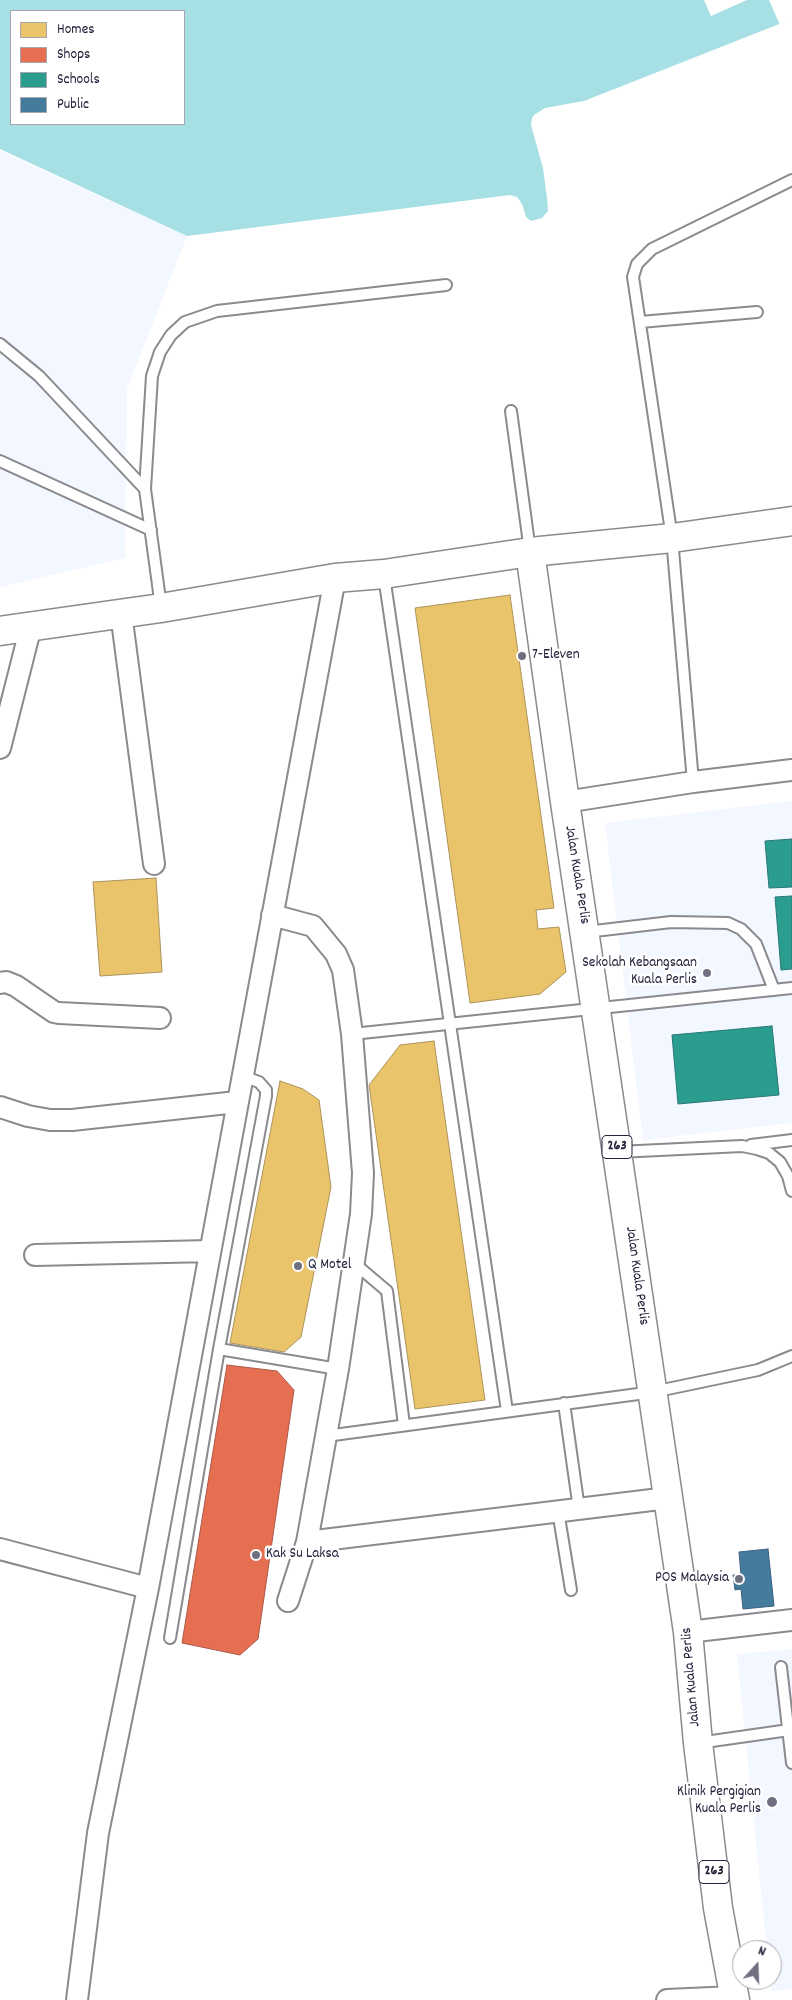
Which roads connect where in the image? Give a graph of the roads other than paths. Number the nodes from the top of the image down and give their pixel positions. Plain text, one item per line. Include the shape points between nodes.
1 (792, 180) edge
2 (446, 285) dead end
3 (757, 312) dead end
4 (640, 322) junction
5 (0, 344) edge
6 (511, 411) dead end
7 (0, 461) edge
8 (145, 489) junction
9 (792, 521) edge
10 (151, 530) junction
11 (672, 538) junction
12 (530, 552) junction
13 (384, 574) junction
14 (335, 578) junction
15 (161, 608) junction
16 (121, 613) junction
17 (31, 626) junction
18 (0, 631) edge
19 (0, 748) edge
20 (792, 770) edge
21 (693, 782) junction
22 (565, 802) junction
23 (154, 864) dead end
24 (272, 915) junction
25 (585, 932) junction
26 (0, 982) edge
27 (792, 988) edge
28 (774, 990) junction
29 (597, 1008) junction
30 (160, 1018) dead end
31 (450, 1023) junction
32 (352, 1034) junction
33 (242, 1076) junction
34 (237, 1102) junction
35 (0, 1107) edge
36 (792, 1140) edge
37 (742, 1146) junction
38 (617, 1152) junction
39 (792, 1191) edge
40 (210, 1250) junction
41 (35, 1255) dead end
42 (354, 1263) junction
43 (219, 1349) junction
44 (792, 1356) edge
45 (338, 1369) junction
46 (653, 1392) junction
47 (564, 1404) junction
48 (506, 1411) junction
49 (404, 1425) junction
50 (326, 1436) junction
51 (668, 1498) junction
52 (579, 1509) junction
53 (558, 1511) junction
54 (307, 1542) junction
55 (0, 1548) edge
56 (148, 1588) junction
57 (572, 1590) dead end
58 (288, 1601) dead end
59 (792, 1620) edge
60 (688, 1632) junction
61 (170, 1638) dead end
62 (781, 1667) dead end
63 (789, 1730) junction
64 (698, 1743) junction
65 (792, 1763) edge
66 (734, 1999) edge
67 (77, 2000) edge
68 (667, 2000) edge

1 - 4 lane via 648,252 638,264 634,277
2 - 8 lane via 218,311 185,322 160,352 152,376
3 - 4 lane
4 - 11 lane
5 - 8 lane via 39,376
6 - 12 lane
7 - 10 lane
8 - 10 lane
9 - 11 main road
10 - 15 lane
11 - 12 main road
11 - 21 lane
12 - 13 main road
12 - 22 main road, Jalan Kuala Perlis / 263
13 - 14 main road
13 - 31 lane
14 - 15 main road
14 - 24 street
15 - 16 main road
16 - 17 main road
16 - 23 street
17 - 18 main road
17 - 19 street
20 - 21 street
21 - 22 street
22 - 25 main road, Jalan Kuala Perlis / 263
24 - 32 street via 313,926 336,954 343,970
24 - 33 street
25 - 28 lane via 671,922 728,923 741,929 756,944
25 - 29 main road, Jalan Kuala Perlis / 263
26 - 30 street via 16,986 54,1012
27 - 28 lane
28 - 29 lane
29 - 31 lane
29 - 38 main road, Jalan Kuala Perlis / 263
31 - 32 lane
31 - 48 lane
32 - 42 street via 363,1173
33 - 34 street
33 - 43 lane via 259,1082 266,1090 266,1096
34 - 35 street via 72,1120 50,1120
34 - 40 street
36 - 37 lane
37 - 38 lane
37 - 39 lane via 769,1153 780,1162
38 - 46 main road, Jalan Kuala Perlis / 263
40 - 41 street
40 - 56 street
42 - 45 street
42 - 49 lane via 387,1291
43 - 45 lane
43 - 61 lane
44 - 46 lane via 758,1370
45 - 50 street
46 - 47 lane
46 - 51 main road, Jalan Kuala Perlis / 263
47 - 48 lane
47 - 52 lane
48 - 49 lane
49 - 50 lane
50 - 54 street
51 - 52 street
51 - 60 main road, Jalan Kuala Perlis / 263
52 - 53 street
53 - 54 street
53 - 57 lane
54 - 58 street
55 - 56 street
56 - 67 street via 98,1833
59 - 60 street
60 - 64 main road, Jalan Kuala Perlis / 263
62 - 63 lane
63 - 64 lane
63 - 65 lane
64 - 66 main road, Jalan Kuala Perlis / 263 via 718,1908
66 - 68 street

